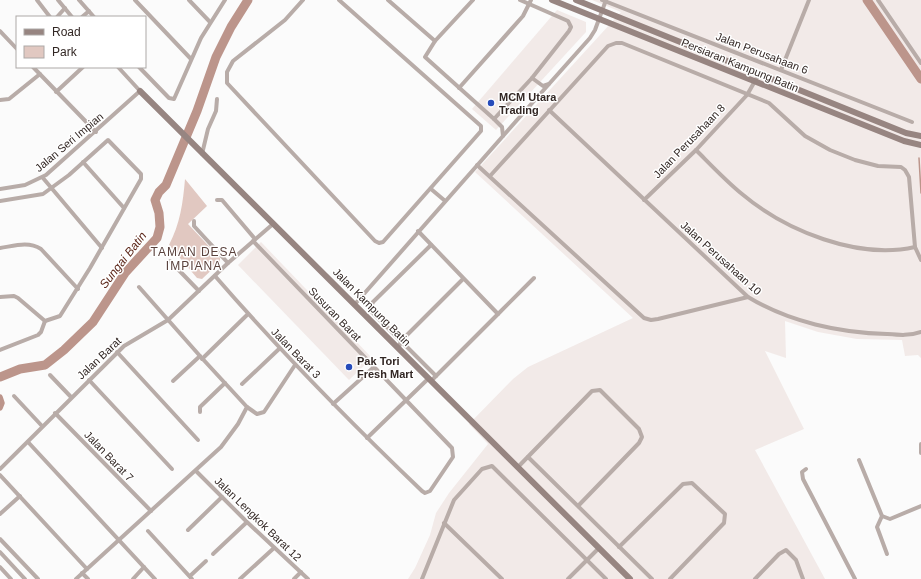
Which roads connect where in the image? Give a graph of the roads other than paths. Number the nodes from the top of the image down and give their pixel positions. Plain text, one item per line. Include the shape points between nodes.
1 (36, 0) edge
2 (58, 0) edge
3 (79, 0) edge
4 (135, 0) edge
5 (189, 0) edge
6 (225, 0) edge
7 (303, 0) edge
8 (339, 0) edge
9 (388, 0) edge
10 (473, 0) edge
11 (520, 0) edge
12 (552, 0) edge
13 (576, 0) edge
14 (605, 0) edge
15 (809, 0) edge
16 (878, 0) edge
17 (530, 2) edge
18 (65, 8) junction
19 (603, 10) junction
20 (89, 11) junction
21 (49, 16) edge
22 (58, 16) edge
23 (71, 16) edge
24 (83, 16) edge
25 (93, 16) edge
26 (600, 18) junction
27 (210, 22) junction
28 (0, 31) edge
29 (435, 42) junction
30 (16, 48) edge
31 (191, 59) junction
32 (921, 63) edge
33 (34, 68) edge
34 (82, 68) edge
35 (119, 68) edge
36 (140, 68) edge
37 (781, 70) junction
38 (40, 74) junction
39 (759, 74) junction
40 (532, 78) junction
41 (755, 83) junction
42 (549, 84) junction
43 (459, 88) junction
44 (56, 92) junction
45 (140, 92) junction
46 (747, 95) junction
47 (217, 99) dead end
48 (0, 100) edge
49 (549, 110) junction
50 (494, 119) junction
51 (912, 122) dead end
52 (96, 132) junction
53 (503, 136) junction
54 (921, 136) edge
55 (921, 145) edge
56 (696, 150) junction
57 (202, 154) junction
58 (83, 162) junction
59 (477, 165) junction
60 (490, 176) junction
61 (43, 178) junction
62 (0, 189) edge
63 (52, 189) junction
64 (431, 189) junction
65 (217, 200) dead end
66 (444, 200) junction
67 (644, 200) junction
68 (0, 201) edge
69 (124, 208) junction
70 (194, 221) dead end
71 (273, 224) junction
72 (418, 231) junction
73 (254, 240) junction
74 (431, 245) junction
75 (915, 247) junction
76 (0, 248) edge
77 (102, 248) junction
78 (921, 260) edge
79 (170, 261) dead end
80 (228, 263) junction
81 (215, 276) junction
82 (534, 278) dead end
83 (463, 279) junction
84 (139, 287) dead end
85 (78, 289) junction
86 (199, 290) junction
87 (0, 296) edge
88 (748, 297) junction
89 (355, 304) junction
90 (248, 314) junction
91 (498, 314) junction
92 (168, 320) junction
93 (45, 321) junction
94 (921, 332) edge
95 (400, 344) junction
96 (279, 349) junction
97 (0, 350) edge
98 (117, 352) junction
99 (201, 358) junction
100 (295, 365) junction
101 (374, 367) junction
102 (50, 375) dead end
103 (436, 376) junction
104 (88, 380) junction
105 (430, 380) junction
106 (173, 381) dead end
107 (225, 383) junction
108 (242, 384) dead end
109 (14, 396) dead end
110 (72, 397) junction
111 (406, 401) junction
112 (333, 404) junction
113 (247, 406) junction
114 (200, 412) dead end
115 (55, 413) junction
116 (42, 426) junction
117 (367, 438) junction
118 (198, 440) dead end
119 (28, 442) junction
120 (921, 444) edge
121 (921, 453) edge
122 (528, 457) junction
123 (859, 460) dead end
124 (518, 467) junction
125 (0, 469) edge
126 (172, 469) dead end
127 (806, 469) dead end
128 (196, 471) junction
129 (0, 475) edge
130 (430, 491) joint
131 (20, 496) junction
132 (222, 497) junction
133 (579, 505) junction
134 (921, 506) edge
135 (151, 511) junction
136 (0, 514) edge
137 (882, 516) junction
138 (247, 522) junction
139 (444, 523) junction
140 (188, 530) dead end
141 (148, 531) dead end
142 (0, 539) edge
143 (118, 539) junction
144 (619, 547) junction
145 (274, 548) junction
146 (599, 548) junction
147 (0, 552) edge
148 (213, 554) dead end
149 (886, 554) dead end
150 (587, 560) junction
151 (206, 561) dead end
152 (0, 567) edge
153 (144, 568) junction
154 (87, 569) junction
155 (301, 572) junction
156 (82, 573) junction
157 (191, 577) edge
158 (12, 579) edge
159 (25, 579) edge
160 (38, 579) edge
161 (76, 579) edge
162 (88, 579) edge
163 (132, 579) edge
164 (155, 579) edge
165 (240, 579) edge
166 (294, 579) edge
167 (308, 579) edge
168 (422, 579) edge
169 (502, 579) edge
170 (568, 579) edge
171 (606, 579) edge
172 (630, 579) edge
173 (652, 579) edge
174 (670, 579) edge
175 (755, 579) edge
176 (803, 579) edge
177 (855, 579) edge

1 - 21 street
2 - 18 street
3 - 20 street
4 - 31 street
5 - 27 street
6 - 27 street
7 - 64 street via 285,20 234,61 228,72 230,87 375,241 383,242
8 - 64 street via 481,126 481,131
9 - 29 street
10 - 29 street
11 - 17 street
12 - 26 street, Persiaran Kampung Batin
13 - 19 street, Persiaran Kampung Batin
14 - 19 street
14 - 37 street, Jalan Perusahaan 6
15 - 37 street
16 - 32 street
17 - 40 street via 568,21 571,27
17 - 43 street via 523,16
18 - 22 street
18 - 23 street
19 - 26 street
19 - 39 street, Persiaran Kampung Batin
20 - 24 street
20 - 25 street
26 - 41 street, Persiaran Kampung Batin
26 - 42 street via 590,38
27 - 31 street
28 - 30 street
29 - 43 street via 425,58
31 - 36 street via 174,99 171,99
33 - 38 street
34 - 44 street
35 - 45 street, Jalan Kampung Batin
37 - 51 street, Jalan Perusahaan 6
38 - 44 street
38 - 48 street via 9,99
39 - 41 street, Jalan Perusahaan 8
39 - 54 street, Persiaran Kampung Batin via 906,133
40 - 42 street via 543,86
40 - 50 street
41 - 46 street, Jalan Perusahaan 8
41 - 55 street, Persiaran Kampung Batin via 904,141
42 - 53 street
43 - 50 street
44 - 52 street
45 - 52 street, Jalan Seri Impian
45 - 57 street, Jalan Kampung Batin
46 - 49 street via 616,42 608,46
46 - 56 street, Jalan Perusahaan 8
46 - 75 street via 769,104 805,136 830,150 855,160 878,166 901,167 905,170 909,177
47 - 57 street via 216,111 208,129
49 - 60 street
49 - 67 street, Jalan Perusahaan 10
50 - 53 street via 502,127
52 - 61 street, Jalan Seri Impian
53 - 59 street
56 - 67 street, Jalan Perusahaan 8
56 - 75 street via 742,195 766,211 817,237 844,245 877,250 900,251
57 - 71 street, Jalan Kampung Batin
58 - 63 street
58 - 69 street
58 - 69 street via 109,141 142,174
59 - 60 street
59 - 66 street
60 - 88 street via 644,318 658,320
61 - 62 street, Jalan Seri Impian via 25,185
61 - 63 street
63 - 68 street via 39,196
63 - 77 street
64 - 66 street
65 - 73 street, Susuran Barat via 222,200
66 - 72 street
67 - 88 street, Jalan Perusahaan 10
69 - 77 street
70 - 80 street via 194,226
71 - 73 street, Jalan Barat
71 - 89 street, Jalan Kampung Batin
72 - 74 street
72 - 89 street
73 - 80 street, Jalan Barat
73 - 101 street, Susuran Barat
74 - 83 street
74 - 95 street via 371,305 370,310
75 - 78 street
76 - 85 street via 34,245 41,249
77 - 85 street
79 - 86 street
80 - 81 street, Jalan Barat
81 - 86 street, Jalan Barat
81 - 90 street, Jalan Barat 3
82 - 91 street
83 - 91 street
83 - 95 street
84 - 92 street
85 - 93 street via 63,314
86 - 92 street, Jalan Barat
87 - 93 street via 18,298
88 - 94 street, Jalan Perusahaan 10 via 784,315 843,330 908,335
89 - 95 street, Jalan Kampung Batin
90 - 96 street, Jalan Barat 3
90 - 99 street
91 - 103 street
92 - 98 street, Jalan Barat via 135,338
92 - 99 street
93 - 97 street via 38,335
95 - 103 street
95 - 105 street, Jalan Kampung Batin
96 - 100 street, Jalan Barat 3
96 - 108 street
98 - 104 street, Jalan Barat
98 - 118 street
99 - 106 street
99 - 107 street
100 - 112 street, Jalan Barat 3
100 - 113 street via 264,412 257,414
101 - 111 street, Susuran Barat
101 - 112 street
102 - 110 street
103 - 105 street
104 - 110 street, Jalan Barat
104 - 126 street
105 - 111 street
105 - 124 street, Jalan Kampung Batin
107 - 113 street
107 - 114 street via 200,407
109 - 116 street
110 - 115 street, Jalan Barat
111 - 117 street
111 - 130 street, Susuran Barat via 454,453
112 - 117 street, Jalan Barat 3
113 - 128 street via 228,439
115 - 116 street, Jalan Barat
115 - 135 street, Jalan Barat 7
116 - 119 street, Jalan Barat
117 - 130 street, Jalan Barat 3 via 422,491
119 - 125 street, Jalan Barat
119 - 143 street
120 - 121 street
122 - 124 street
122 - 133 street
122 - 133 street via 592,390 604,393 639,429 642,437
123 - 137 street
124 - 146 street, Jalan Kampung Batin
127 - 177 street via 802,472 803,479
128 - 132 street, Jalan Lengkok Barat 12
128 - 135 street
129 - 131 street
131 - 136 street
131 - 154 street
132 - 138 street, Jalan Lengkok Barat 12
132 - 140 street
133 - 144 street
134 - 137 street via 890,519
135 - 143 street
137 - 149 street via 878,527
138 - 145 street, Jalan Lengkok Barat 12
138 - 148 street
139 - 150 street via 449,507 459,493 482,469 492,466
139 - 168 street
139 - 169 street
141 - 157 street
142 - 160 street
143 - 153 street
143 - 154 street
144 - 173 street
144 - 174 street via 683,484 692,483 725,514 726,518
145 - 155 street, Jalan Lengkok Barat 12
145 - 165 street
146 - 150 street
146 - 172 street, Jalan Kampung Batin
147 - 159 street
150 - 170 street
150 - 171 street
151 - 157 street
152 - 158 street
153 - 163 street
153 - 164 street
154 - 156 street
155 - 166 street
155 - 167 street, Jalan Lengkok Barat 12
156 - 161 street
156 - 162 street
175 - 176 street via 786,550 796,560

